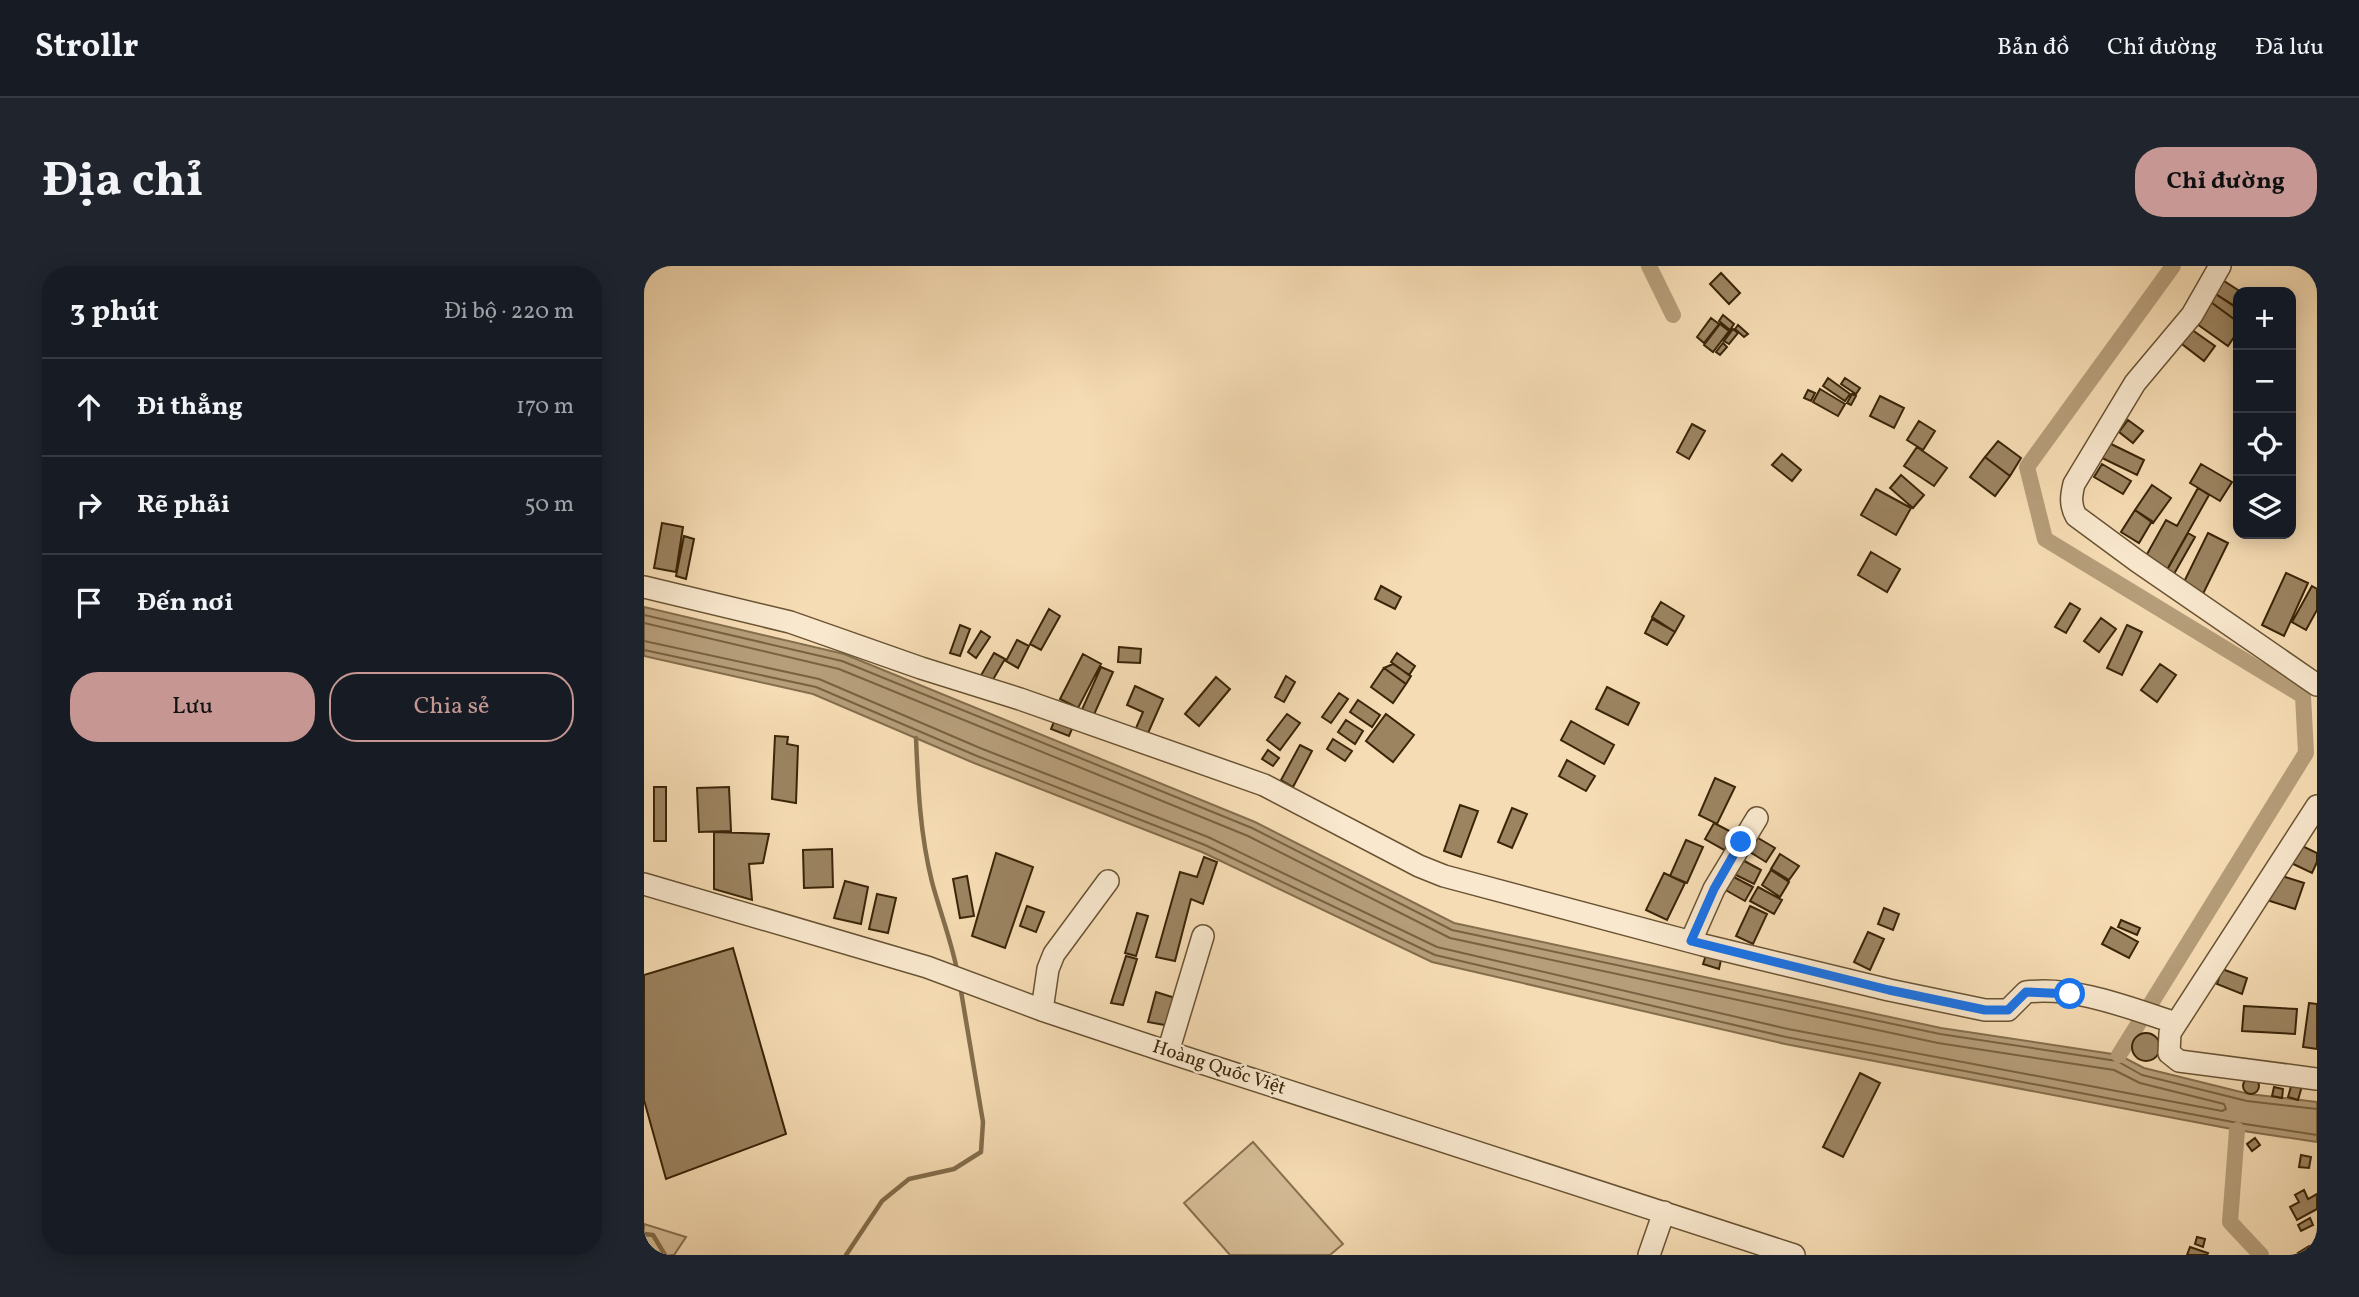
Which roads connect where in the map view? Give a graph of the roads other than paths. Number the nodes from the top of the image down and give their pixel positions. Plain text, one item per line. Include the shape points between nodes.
1 (2220, 266) edge
2 (644, 587) edge
3 (2317, 685) edge
4 (2317, 806) edge
5 (1757, 818) dead end
6 (1108, 881) dead end
7 (644, 884) edge
8 (1203, 936) dead end
9 (1691, 941) junction
10 (1042, 1010) junction
11 (2176, 1023) junction
12 (1168, 1052) junction
13 (2317, 1080) edge
14 (1664, 1212) junction
15 (1649, 1255) edge
16 (1794, 1255) edge

1 - 3 street via 2192,315 2135,383 2074,484 2072,509 2137,561
2 - 9 street via 790,622 1264,785 1444,876
4 - 11 street
5 - 9 street via 1714,889
6 - 10 street via 1054,954
7 - 10 street, Hoàng Quốc Việt via 927,967
8 - 12 street
9 - 11 street via 1985,1010 2008,1010 2026,992 2041,991 2086,996
10 - 12 street, Hoàng Quốc Việt
11 - 13 street via 2170,1033 2169,1053 2179,1061
12 - 14 street, Hoàng Quốc Việt
14 - 15 street
14 - 16 street, Hoàng Quốc Việt

